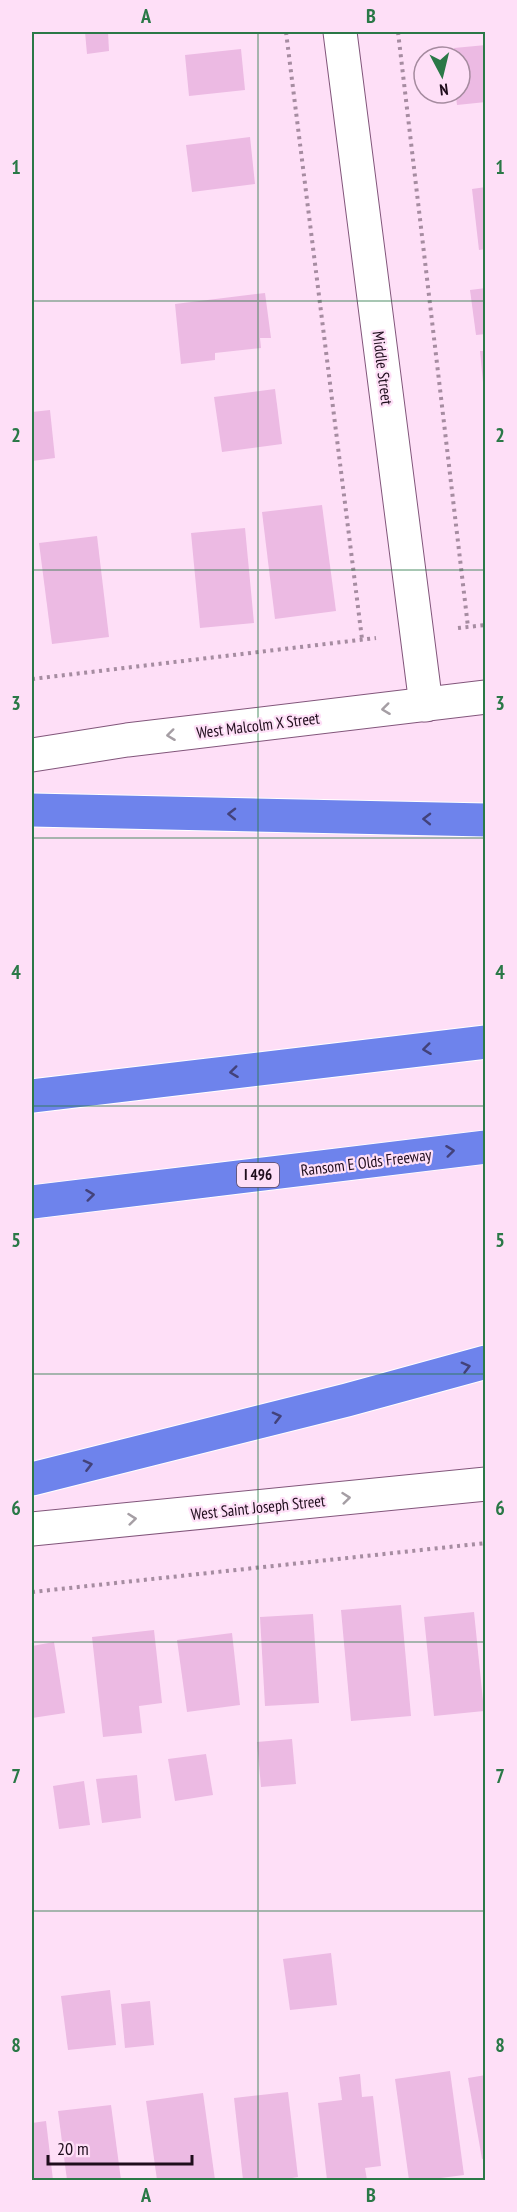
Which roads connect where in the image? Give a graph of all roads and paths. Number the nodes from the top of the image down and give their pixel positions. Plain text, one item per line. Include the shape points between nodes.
1 (286, 32) edge
2 (340, 32) edge
3 (398, 32) edge
4 (486, 625) edge
5 (468, 627) junction
6 (417, 633) junction
7 (362, 639) junction
8 (32, 679) edge
9 (486, 697) edge
10 (426, 705) junction
11 (32, 755) edge
12 (32, 810) edge
13 (486, 820) edge
14 (486, 1042) edge
15 (32, 1096) edge
16 (486, 1147) edge
17 (32, 1202) edge
18 (486, 1362) edge
19 (32, 1479) edge
20 (486, 1484) edge
21 (32, 1529) edge
22 (486, 1543) edge
23 (32, 1592) edge

1 - 7 path
2 - 6 street, Middle Street
3 - 5 path
4 - 5 path
5 - 6 path
6 - 7 path
6 - 10 street, Middle Street
7 - 8 path
9 - 10 street, West Malcolm X Street
10 -> 11 street, West Malcolm X Street
13 -> 12 highway
14 -> 15 highway
17 -> 16 highway, Ransom E Olds Freeway / I 496
19 -> 18 highway
21 -> 20 street, West Saint Joseph Street
22 - 23 path

